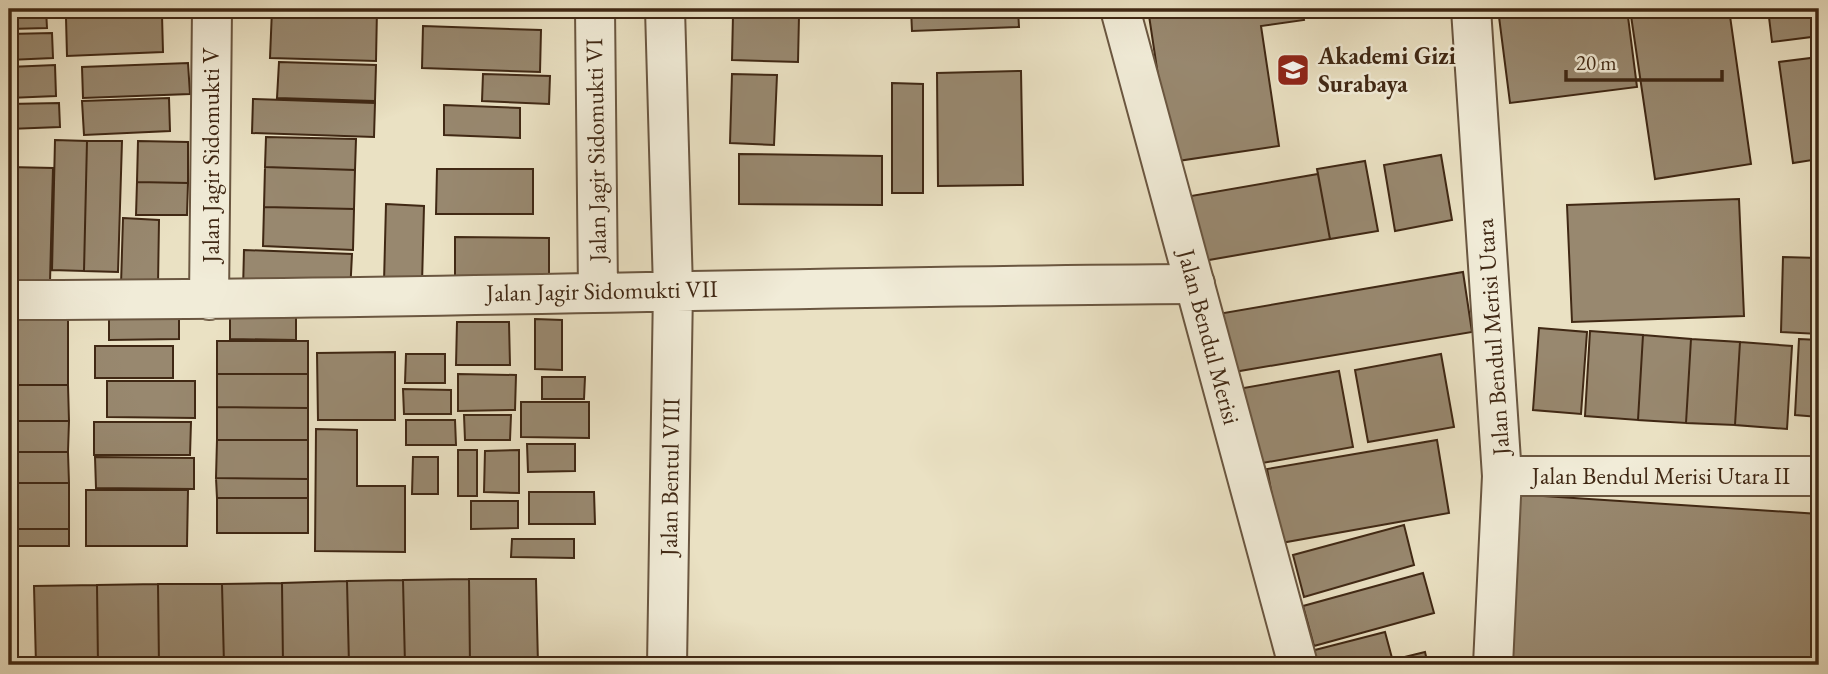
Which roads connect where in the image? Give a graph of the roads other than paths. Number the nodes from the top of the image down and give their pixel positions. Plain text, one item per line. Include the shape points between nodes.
1 (212, 9) edge
2 (595, 9) edge
3 (665, 9) edge
4 (1120, 9) edge
5 (1471, 9) edge
6 (1195, 284) junction
7 (640, 290) junction
8 (9, 300) edge
9 (209, 300) junction
10 (1819, 475) edge
11 (1502, 476) junction
12 (667, 665) edge
13 (1298, 665) edge
14 (1493, 665) edge

1 - 9 street, Jalan Jagir Sidomukti V
2 - 7 street, Jalan Jagir Sidomukti VI
3 - 7 street
4 - 6 street, Jalan Bendul Merisi
5 - 11 street, Jalan Bendul Merisi Utara
6 - 7 street, Jalan Jagir Sidomukti VII
6 - 13 street, Jalan Bendul Merisi
7 - 9 street, Jalan Jagir Sidomukti VII
7 - 12 street, Jalan Bentul VIII
8 - 9 street, Jalan Jagir Sidomukti VII
10 - 11 street, Jalan Bendul Merisi Utara II
11 - 14 street, Jalan Bendul Merisi Utara

